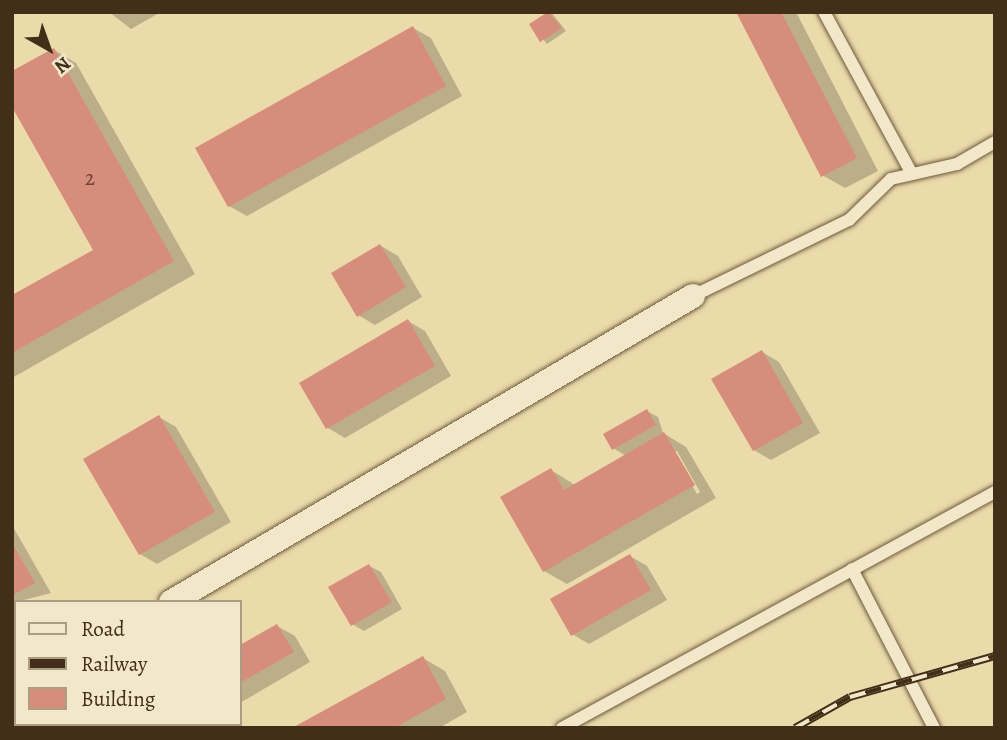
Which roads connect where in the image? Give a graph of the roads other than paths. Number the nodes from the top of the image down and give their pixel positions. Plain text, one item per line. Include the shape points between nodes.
1 (824, 12) edge
2 (995, 142) edge
3 (912, 174) junction
4 (693, 296) joint
5 (995, 492) edge
6 (852, 569) junction
7 (175, 600) edge
8 (562, 728) edge
9 (934, 728) edge

1 - 3 lane
2 - 3 lane via 957,164
3 - 4 lane via 891,180 849,220
4 - 7 street
5 - 6 lane
6 - 8 lane
6 - 9 lane

